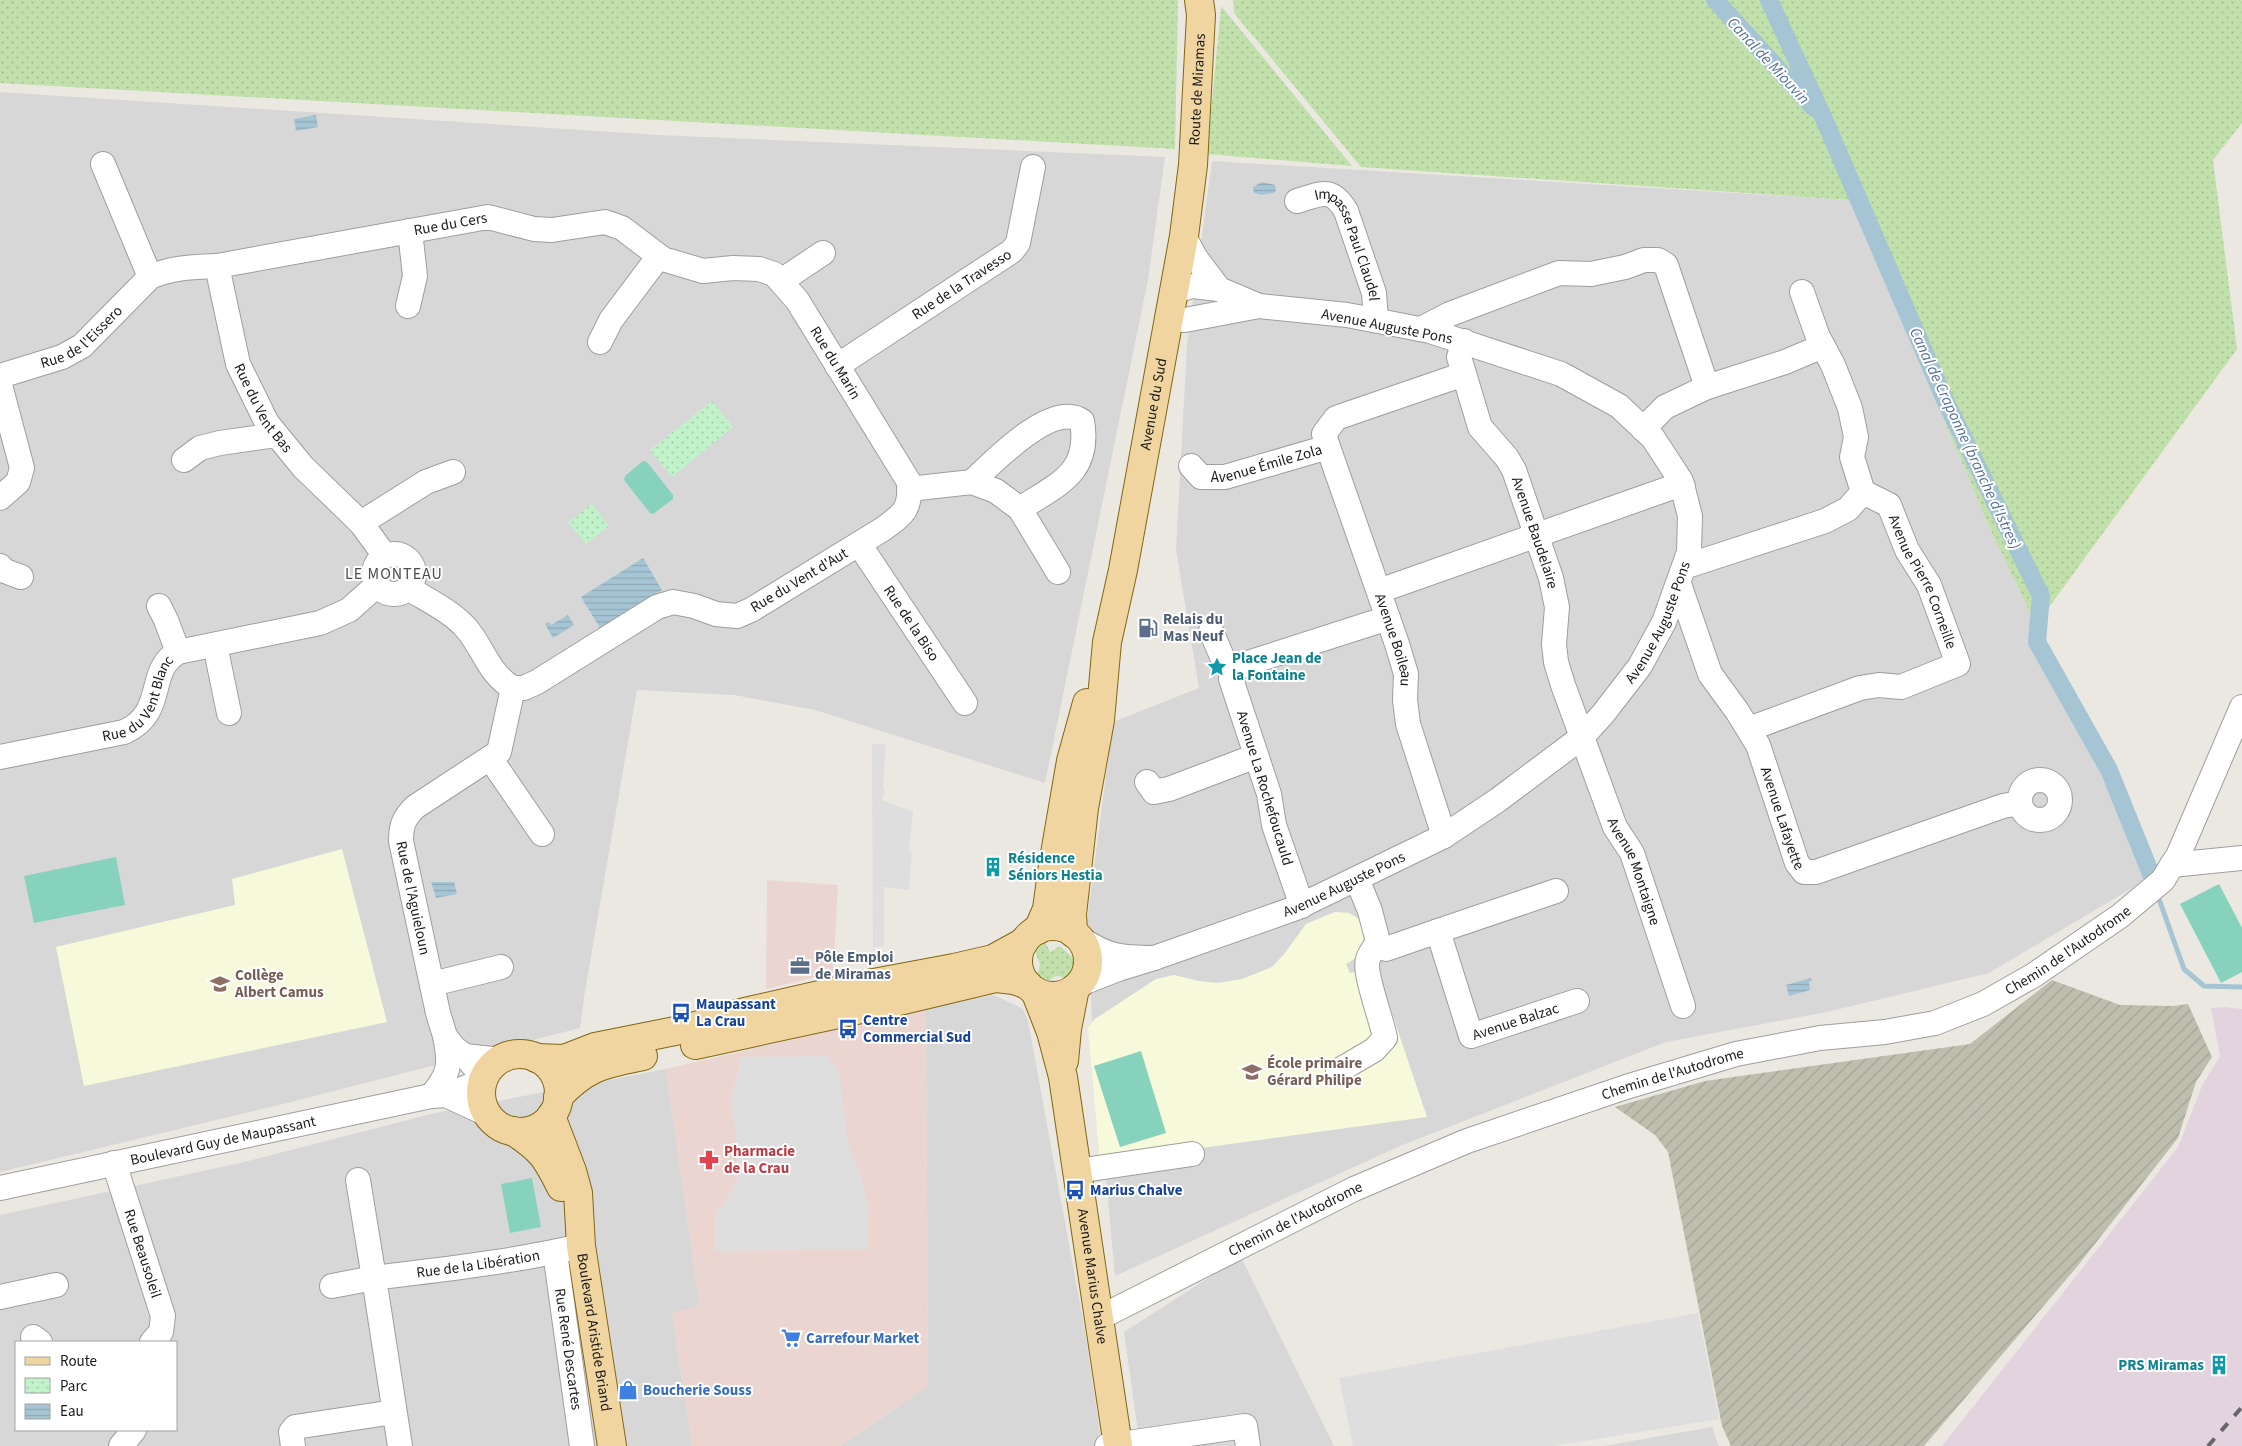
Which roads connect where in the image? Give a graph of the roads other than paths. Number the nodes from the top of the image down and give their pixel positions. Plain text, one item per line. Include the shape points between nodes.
1 (1202, 5) edge
2 (103, 164) dead end
3 (1193, 165) joint
4 (1032, 167) dead end
5 (1297, 201) dead end
6 (410, 231) junction
7 (1184, 236) junction
8 (823, 253) dead end
9 (659, 256) junction
10 (217, 266) junction
11 (150, 277) junction
12 (781, 281) junction
13 (1219, 289) junction
14 (1174, 291) junction
15 (1802, 292) dead end
16 (408, 306) dead end
17 (1259, 306) junction
18 (1169, 319) junction
19 (1376, 320) junction
20 (1421, 329) junction
21 (1464, 341) junction
22 (600, 342) dead end
23 (1823, 346) junction
24 (837, 366) junction
25 (1464, 374) junction
26 (1707, 387) junction
27 (1, 389) edge
28 (1643, 429) junction
29 (276, 435) junction
30 (1328, 447) junction
31 (184, 460) dead end
32 (1191, 466) dead end
33 (453, 472) dead end
34 (972, 482) junction
35 (1682, 487) junction
36 (909, 489) junction
37 (1863, 492) junction
38 (0, 498) edge
39 (1020, 509) junction
40 (361, 523) junction
41 (1537, 535) junction
42 (859, 544) junction
43 (385, 556) junction
44 (0, 566) edge
45 (1058, 572) dead end
46 (1682, 575) junction
47 (21, 577) dead end
48 (377, 585) junction
49 (408, 588) junction
50 (1379, 591) junction
51 (159, 606) dead end
52 (1388, 618) junction
53 (1211, 631) dead end
54 (1107, 642) junction
55 (216, 645) junction
56 (178, 652) junction
57 (1233, 670) junction
58 (513, 688) junction
59 (965, 702) dead end
60 (2242, 707) edge
61 (229, 713) dead end
62 (1749, 729) junction
63 (1582, 737) junction
64 (1256, 756) junction
65 (0, 757) edge
66 (490, 758) junction
67 (1147, 782) dead end
68 (2020, 803) dead end
69 (542, 834) dead end
70 (1444, 836) junction
71 (2242, 858) edge
72 (2172, 866) junction
73 (1357, 879) junction
74 (1556, 891) dead end
75 (1302, 906) junction
76 (1438, 931) junction
77 (1031, 936) junction
78 (1077, 936) junction
79 (1378, 942) junction
80 (1154, 958) junction
81 (501, 967) dead end
82 (432, 984) junction
83 (1077, 986) junction
84 (1032, 988) junction
85 (1577, 1001) dead end
86 (1683, 1006) dead end
87 (446, 1036) junction
88 (536, 1058) junction
89 (1338, 1071) dead end
90 (489, 1073) junction
91 (1063, 1077) junction
92 (438, 1095) junction
93 (555, 1106) junction
94 (487, 1114) junction
95 (513, 1131) junction
96 (1192, 1154) dead end
97 (114, 1163) junction
98 (1077, 1171) junction
99 (358, 1180) dead end
100 (0, 1188) edge
101 (578, 1219) junction
102 (568, 1249) junction
103 (374, 1278) junction
104 (56, 1285) dead end
105 (332, 1286) dead end
106 (0, 1297) edge
107 (1099, 1318) junction
108 (153, 1341) edge
109 (394, 1412) junction
110 (133, 1431) edge
111 (121, 1446) edge
112 (294, 1446) edge
113 (400, 1446) edge
114 (582, 1446) edge
115 (612, 1446) edge
116 (1114, 1446) edge
117 (1248, 1446) edge

1 - 3 main road, Route de Miramas
2 - 11 street
3 - 7 main road, Avenue du Sud
4 - 24 street, Rue de la Travesso via 1018,243 1012,251
5 - 19 street, Impasse Paul Claudel via 1323,193 1339,200 1346,211 1374,293
6 - 9 street, Rue du Cers via 488,217 534,229 552,230 605,222 622,228
6 - 10 street, Rue du Cers
6 - 16 street via 415,276
7 - 13 street
7 - 14 main road, Avenue du Sud
8 - 12 street
9 - 12 street, Rue du Marin via 703,271 759,269 774,274
9 - 22 street via 611,320
10 - 11 street, Rue de l'Eissero via 173,268
10 - 29 street, Rue du Vent Bas via 238,364 256,403
11 - 27 street, Rue de l'Eissero via 82,346
12 - 24 street, Rue du Marin via 797,300
13 - 14 street via 1192,286
13 - 17 street
14 - 18 main road, Avenue du Sud
15 - 23 street
17 - 18 street via 1185,320
17 - 19 street, Avenue Auguste Pons
18 - 54 main road, Avenue du Sud
19 - 20 street, Avenue Auguste Pons
20 - 21 street, Avenue Auguste Pons
20 - 26 street via 1450,314 1559,273 1591,274 1644,260 1658,260 1666,265
21 - 25 street, Avenue Baudelaire via 1459,358
21 - 28 street, Avenue Auguste Pons via 1561,374 1619,406
23 - 26 street
23 - 37 street via 1850,408 1856,437 1852,457
24 - 36 street, Rue du Marin via 909,482
25 - 30 street, Avenue Émile Zola via 1336,418 1324,434
25 - 41 street, Avenue Baudelaire via 1480,427 1514,470
26 - 28 street via 1665,407
27 - 38 street via 22,468 18,482
28 - 35 street, Avenue Auguste Pons via 1653,438
29 - 31 street via 213,444 200,448
29 - 40 street, Rue du Vent Bas via 303,467
30 - 32 street, Avenue Émile Zola via 1225,477 1201,477
30 - 50 street, Avenue Boileau
33 - 40 street via 426,482
34 - 36 street
34 - 39 street via 996,491
34 - 39 street via 1031,431 1052,420 1074,415 1082,421 1083,430 1076,469
35 - 41 street via 1673,487
35 - 46 street, Avenue Auguste Pons via 1690,516 1689,552
36 - 42 street via 910,501 901,516
37 - 46 street via 1848,509 1825,521
37 - 62 street, Avenue Pierre Corneille via 1889,505 1907,550 1930,585 1958,664 1901,687 1879,685 1860,688
39 - 45 street
40 - 43 street, Rue du Vent Bas
41 - 50 street
41 - 63 street, Avenue Baudelaire via 1557,607 1556,662
42 - 58 street, Rue du Vent d'Aut via 737,616 716,614 673,602 652,611 537,682 524,688
42 - 59 street, Rue de la Biso
43 - 48 street via 375,568
43 - 49 street via 399,554 410,562 414,575
44 - 47 street via 4,571
46 - 62 street, Avenue Lafayette via 1710,674
46 - 63 street, Avenue Auguste Pons via 1664,622 1640,666
48 - 49 street via 392,594
48 - 55 street, Rue du Vent Blanc via 349,610 320,623
49 - 58 street via 466,628 495,673
50 - 52 street, Avenue Boileau
51 - 56 street
52 - 57 street
52 - 70 street, Avenue Boileau via 1406,674 1408,724
53 - 57 street, Avenue La Rochefoucauld via 1223,659
54 - 77 main road, Avenue du Sud via 1071,761 1047,909
54 - 78 main road, Avenue du Sud via 1100,720 1084,808 1072,914
55 - 56 street, Rue du Vent Blanc
55 - 61 street
56 - 65 street, Rue du Vent Blanc via 170,656 164,665 152,706 135,727
57 - 64 street, Avenue La Rochefoucauld via 1231,679
58 - 66 street, Rue de l'Aguieloun via 499,752
60 - 72 street, Chemin de l'Autodrome
62 - 68 street, Avenue Lafayette via 1758,745 1797,863 1804,872 1816,872 2003,806
63 - 70 street, Avenue Auguste Pons
63 - 86 street, Avenue Montaigne via 1615,826 1632,853
64 - 67 street via 1169,789 1154,792
64 - 75 street, Avenue La Rochefoucauld via 1269,794 1274,825
66 - 69 street
66 - 82 street, Rue de l'Aguieloun via 415,807 405,817 401,828 401,841
70 - 73 street, Avenue Auguste Pons
71 - 72 street
72 - 107 street, Chemin de l'Autodrome via 2163,880 2120,916 2034,975 1983,1004 1935,1023 1820,1038 1736,1054 1467,1141 1354,1189
73 - 75 street, Avenue Auguste Pons
73 - 79 street
74 - 76 street
75 - 80 street, Avenue Auguste Pons
76 - 79 street via 1386,949
76 - 85 street, Avenue Balzac via 1471,1036
77 - 78 main road via 1056,926
77 - 84 main road via 1018,960 1019,969
77 - 88 main road via 993,958 954,968 745,1012 685,1029 595,1047 564,1059
78 - 80 street via 1100,952 1121,958
78 - 83 main road via 1086,950 1088,962 1086,974
79 - 89 street via 1368,960 1367,970 1385,1038 1374,1050
80 - 83 street, Avenue Auguste Pons
81 - 82 street
82 - 87 street, Rue de l'Aguieloun
83 - 84 main road via 1055,996
83 - 91 main road, Avenue Marius Chalve via 1067,1029
84 - 91 main road, Avenue Marius Chalve via 1051,1032
84 - 93 main road via 1014,980 996,978 616,1062 581,1075
87 - 90 street, Rue de l'Aguieloun via 454,1048
87 - 92 street via 450,1056
88 - 90 main road via 516,1054
88 - 93 main road via 556,1078
90 - 92 street, Boulevard Guy de Maupassant
90 - 94 main road via 481,1094
91 - 98 main road, Avenue Marius Chalve
92 - 94 street
92 - 97 street, Boulevard Guy de Maupassant
93 - 95 main road via 534,1129
93 - 101 main road, Boulevard Aristide Briand via 578,1194
94 - 95 main road via 494,1122
95 - 101 main road, Boulevard Aristide Briand via 545,1156
96 - 98 street
97 - 100 street, Boulevard Guy de Maupassant
97 - 108 street, Rue Beausoleil via 163,1316 161,1332
98 - 107 main road, Avenue Marius Chalve
99 - 103 street
101 - 102 main road, Boulevard Aristide Briand
102 - 103 street, Rue de la Libération
102 - 114 street, Rue René Descartes
102 - 115 main road, Boulevard Aristide Briand
103 - 105 street, Rue de la Libération
103 - 109 street
104 - 106 street
107 - 116 main road, Avenue Marius Chalve
109 - 112 street via 295,1427 291,1432
109 - 113 street
110 - 111 street
116 - 117 street via 1245,1426

